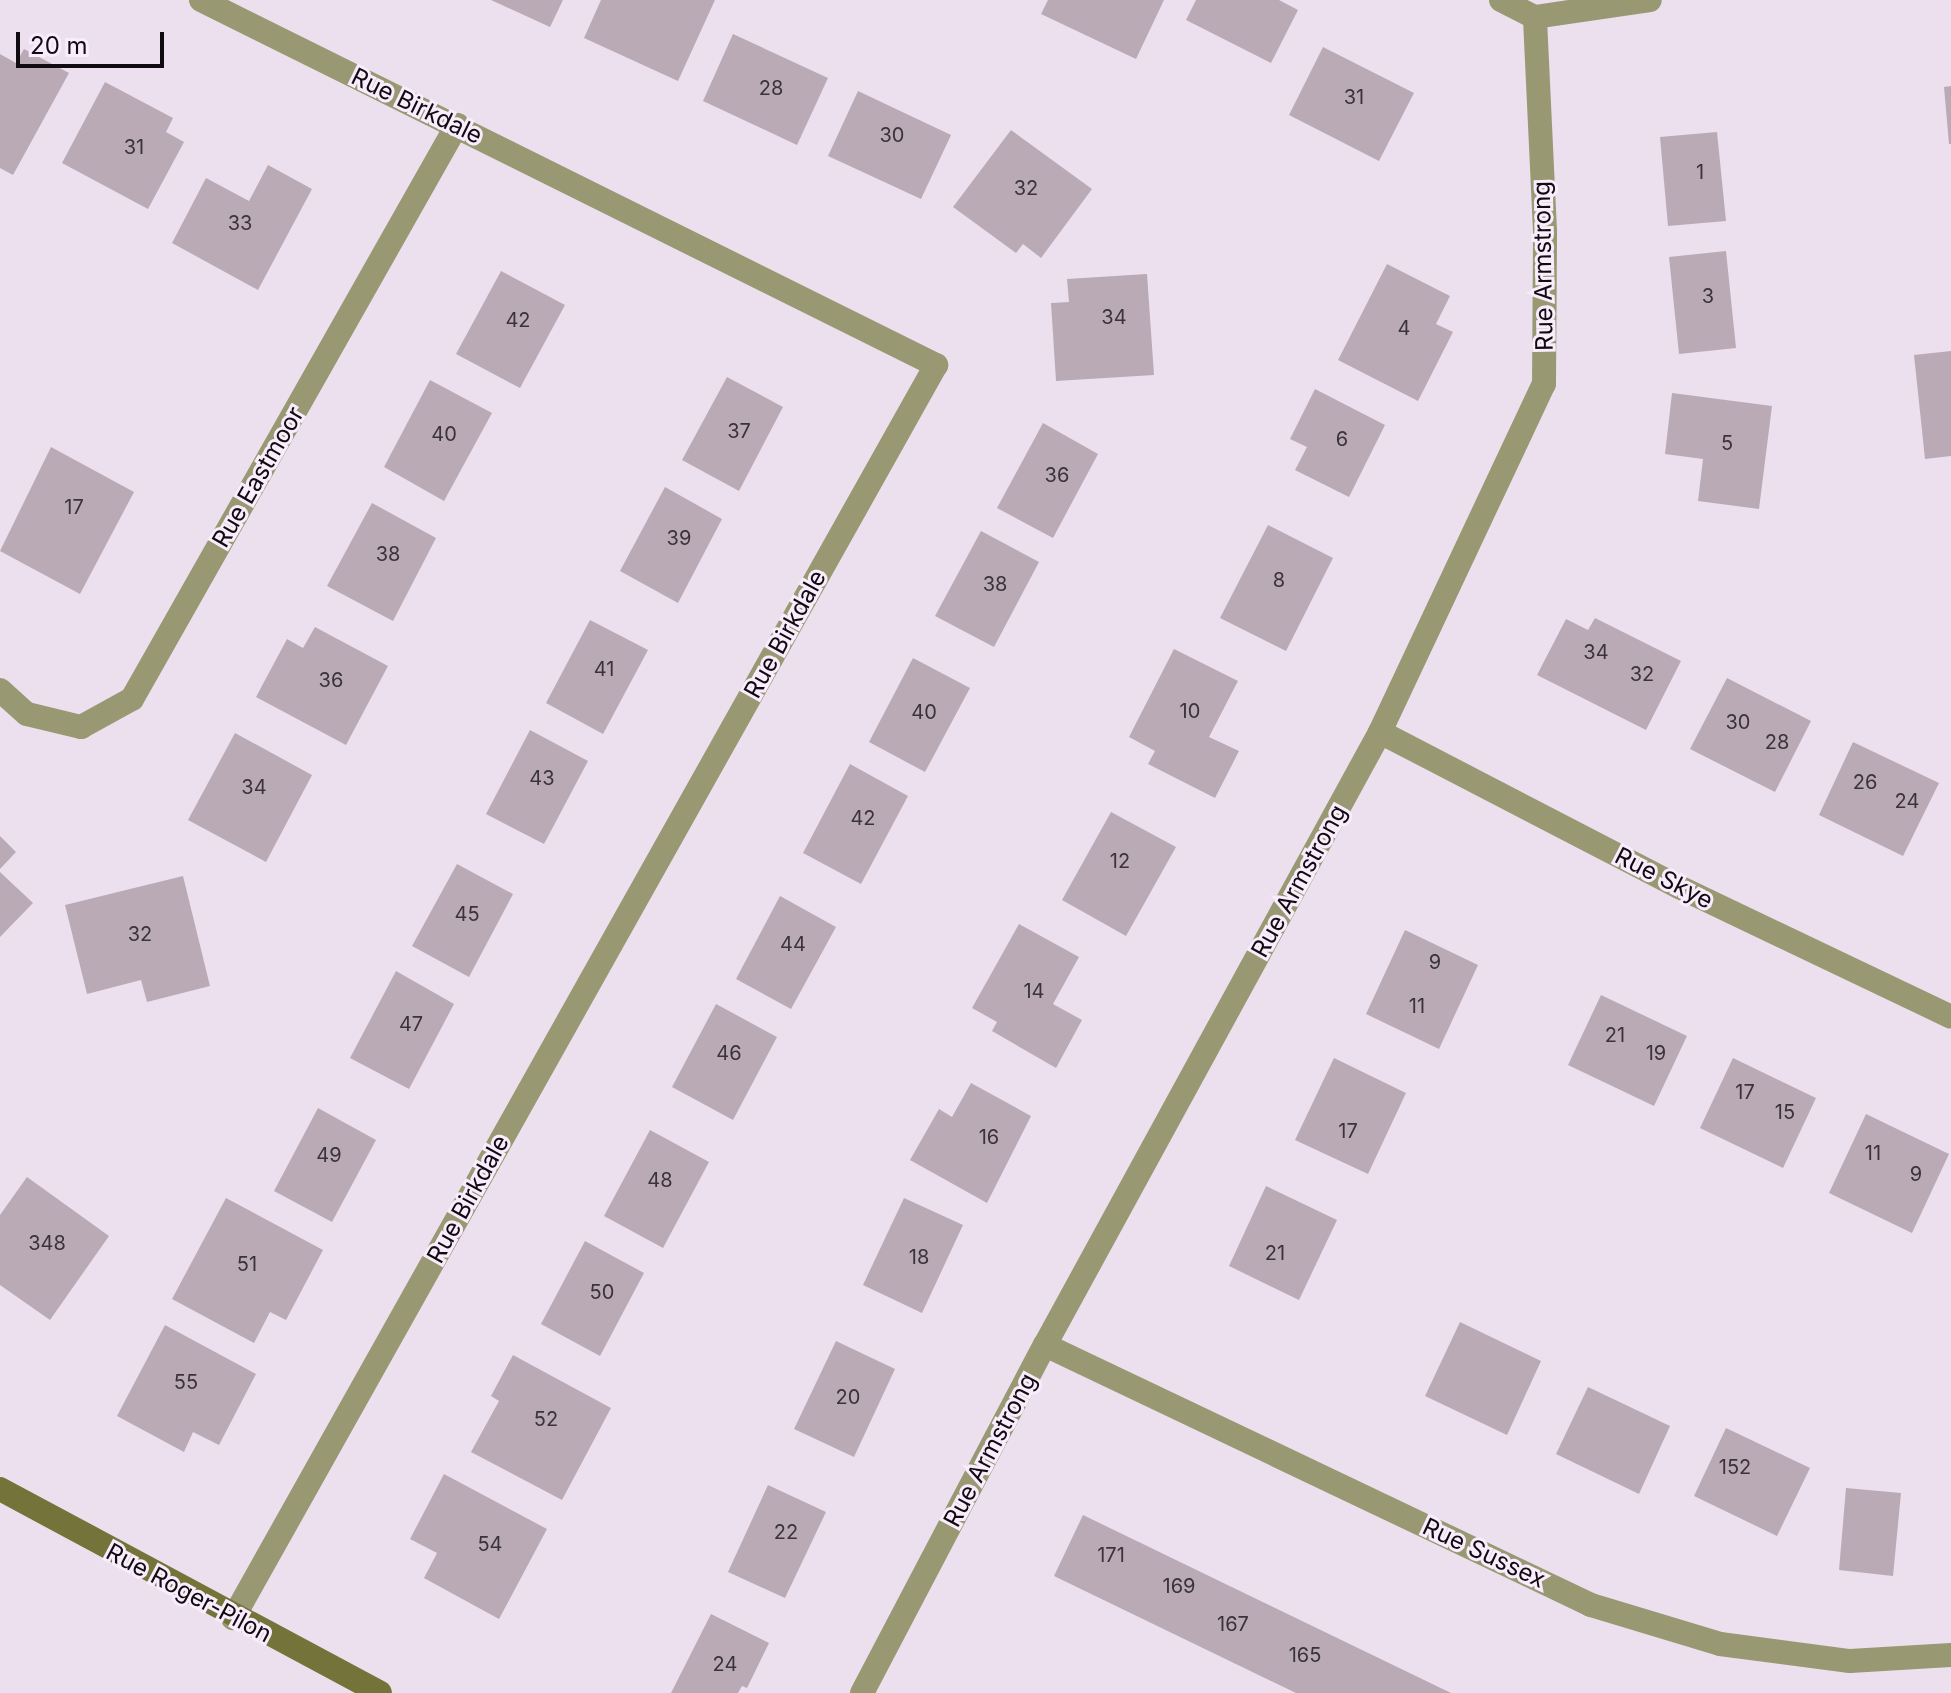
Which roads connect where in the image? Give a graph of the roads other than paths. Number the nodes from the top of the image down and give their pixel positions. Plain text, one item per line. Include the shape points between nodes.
1 (201, 0) edge
2 (1501, 0) edge
3 (1650, 0) edge
4 (1535, 17) junction
5 (457, 125) junction
6 (0, 690) edge
7 (1380, 732) junction
8 (1951, 1017) edge
9 (1045, 1345) junction
10 (0, 1489) edge
11 (233, 1618) junction
12 (1951, 1655) edge
13 (380, 1693) edge
14 (862, 1693) edge

1 - 5 street, Rue Birkdale
2 - 4 street
3 - 4 street
4 - 7 street, Rue Armstrong via 1545,231 1544,384
5 - 6 street, Rue Eastmoor via 132,699 81,727 27,714
5 - 11 street, Rue Birkdale via 936,365
7 - 8 street, Rue Skye via 1679,887
7 - 9 street, Rue Armstrong
9 - 12 street, Rue Sussex via 1591,1605 1720,1644 1850,1661
9 - 14 street, Rue Armstrong
10 - 11 street, Rue Roger-Pilon
11 - 13 street, Rue Roger-Pilon

